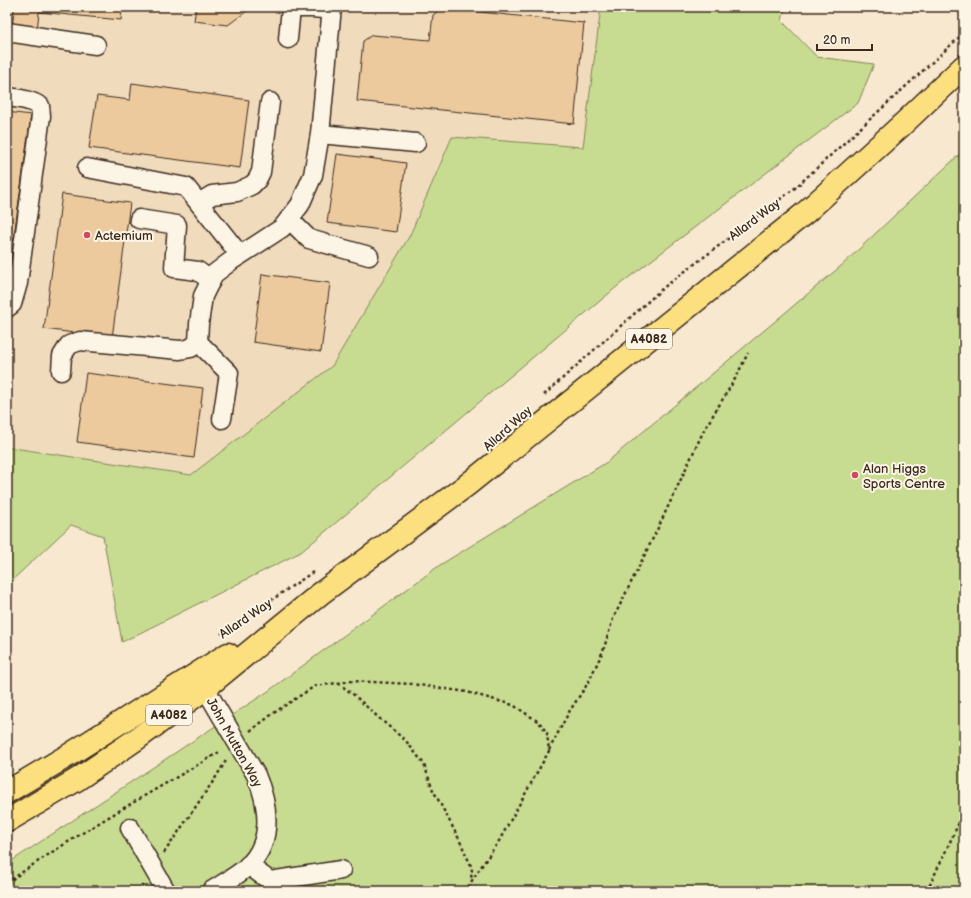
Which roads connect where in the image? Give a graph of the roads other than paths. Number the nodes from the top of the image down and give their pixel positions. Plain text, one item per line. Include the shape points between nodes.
1 (332, 9) edge
2 (7, 32) edge
3 (288, 39) dead end
4 (96, 45) dead end
5 (964, 66) edge
6 (7, 97) edge
7 (270, 102) dead end
8 (320, 134) junction
9 (416, 143) dead end
10 (87, 168) dead end
11 (199, 203) junction
12 (139, 219) dead end
13 (289, 219) junction
14 (240, 255) junction
15 (369, 256) dead end
16 (211, 281) junction
17 (7, 308) edge
18 (198, 342) junction
19 (61, 371) dead end
20 (222, 419) dead end
21 (320, 594) junction
22 (205, 688) junction
23 (7, 792) edge
24 (7, 821) edge
25 (130, 828) dead end
26 (248, 866) junction
27 (341, 870) dead end
28 (166, 891) edge
29 (211, 891) edge

1 - 3 street via 291,8
1 - 8 street
2 - 4 street
5 - 21 main road, Allard Way / A4082 via 805,213 473,480
6 - 17 street via 35,103 40,106 41,116 18,283 12,304
7 - 11 street via 261,172 257,180 237,192 212,195
8 - 9 street
8 - 13 street via 313,175 300,205
10 - 11 street via 186,187
11 - 14 street
12 - 16 street via 177,225 174,268 198,271
13 - 14 street via 282,228
13 - 15 street via 309,239
14 - 16 street via 214,274
16 - 18 street via 203,296
18 - 19 street via 191,348 180,350 80,341 69,345 62,356
18 - 20 street via 229,373
21 - 22 main road, Allard Way / A4082
21 - 23 main road, Allard Way / A4082
22 - 24 main road, Allard Way / A4082 via 132,742
22 - 26 street, John Mutton Way via 256,776 266,803 266,833 255,859
25 - 28 street
26 - 27 street via 270,881
26 - 29 street, John Mutton Way

